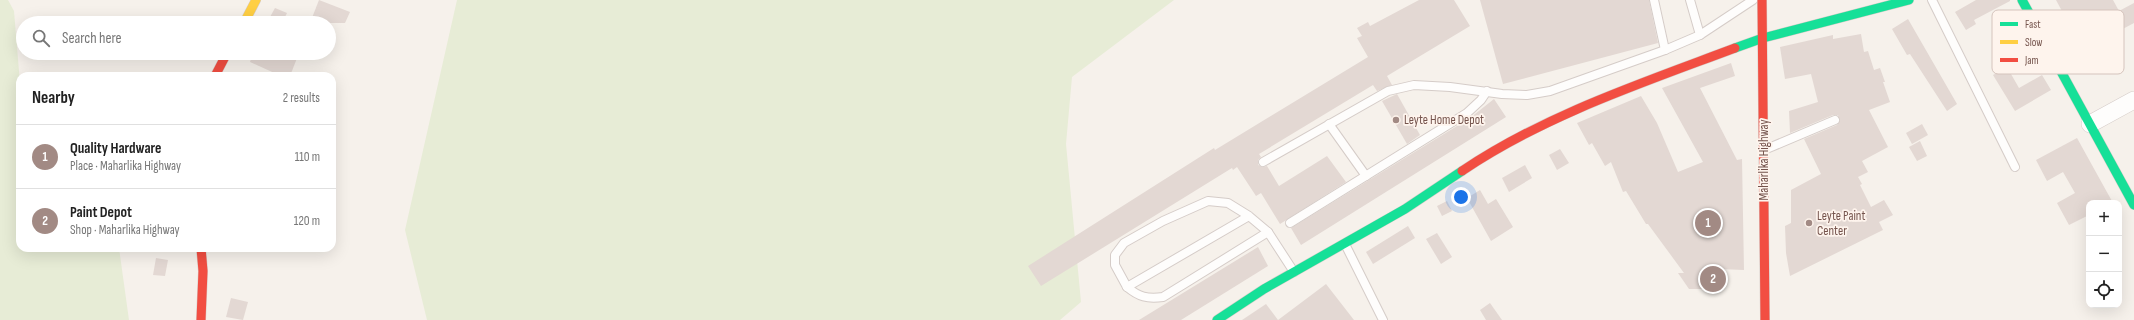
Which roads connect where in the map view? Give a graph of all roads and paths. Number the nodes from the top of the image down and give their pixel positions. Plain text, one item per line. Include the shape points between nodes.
1 (256, 0) edge
2 (1654, 0) edge
3 (1690, 0) edge
4 (1753, 0) edge
5 (1762, 0) edge
6 (1909, 0) edge
7 (1932, 0) edge
8 (2022, 0) edge
9 (2027, 10) edge
10 (248, 16) edge
11 (1700, 35) junction
12 (1763, 38) junction
13 (1665, 50) junction
14 (223, 60) edge
15 (217, 72) edge
16 (2063, 74) edge
17 (1486, 91) junction
18 (2134, 100) edge
19 (1835, 120) dead end
20 (1329, 124) junction
21 (2090, 124) junction
22 (1764, 150) junction
23 (1263, 162) dead end
24 (2015, 167) dead end
25 (1366, 176) junction
26 (2134, 205) edge
27 (1249, 216) junction
28 (1290, 223) dead end
29 (1268, 232) junction
30 (1345, 244) junction
31 (201, 252) edge
32 (1295, 274) junction
33 (1127, 287) junction
34 (200, 320) edge
35 (1217, 320) edge
36 (1383, 320) edge
37 (1765, 320) edge

1 - 10 main road
2 - 13 lane
3 - 11 lane
4 - 11 lane
5 - 12 main road, Maharlika Highway
6 - 12 main road
7 - 24 lane
8 - 9 main road
11 - 13 lane
12 - 22 main road, Maharlika Highway
12 - 30 main road via 1638,84 1550,121 1478,160 1405,209
13 - 17 lane via 1550,91 1527,95
14 - 15 main road
16 - 21 main road
17 - 20 lane via 1414,85 1388,91
17 - 25 lane via 1481,100 1467,113
18 - 21 street
19 - 22 lane
20 - 23 lane
20 - 25 lane
21 - 26 main road
22 - 37 main road, Maharlika Highway
25 - 28 lane
27 - 29 lane
27 - 33 lane
27 - 33 lane via 1228,203 1208,201 1163,221 1124,243 1115,256 1115,265
29 - 32 lane
29 - 33 lane via 1163,297 1139,296
30 - 32 main road
30 - 36 lane
31 - 34 main road via 203,271
32 - 35 main road

